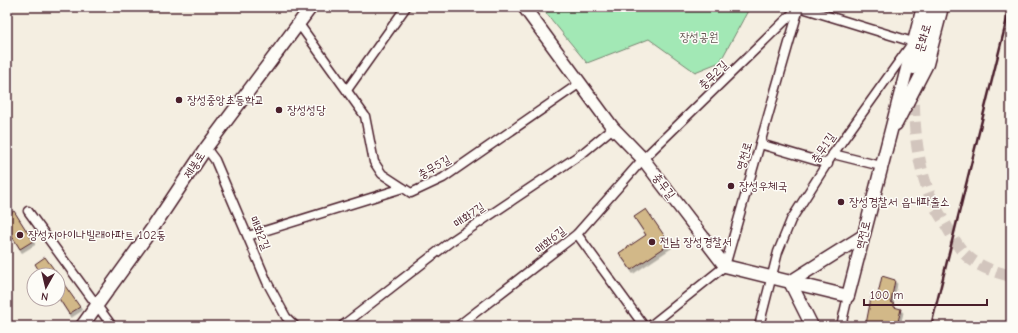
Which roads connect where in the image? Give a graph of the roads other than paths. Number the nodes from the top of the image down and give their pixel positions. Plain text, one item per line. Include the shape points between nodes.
1 (311, 7) edge
2 (406, 7) edge
3 (524, 7) edge
4 (799, 7) edge
5 (923, 7) edge
6 (932, 7) edge
7 (942, 7) edge
8 (299, 24) junction
9 (913, 42) junction
10 (914, 68) tunnel mouth
11 (580, 83) junction
12 (347, 90) junction
13 (613, 128) junction
14 (760, 144) junction
15 (886, 144) junction
16 (206, 148) junction
17 (833, 154) junction
18 (643, 160) junction
19 (828, 164) junction
20 (880, 166) junction
21 (403, 188) junction
22 (28, 211) dead end
23 (577, 234) junction
24 (248, 236) junction
25 (863, 236) junction
26 (725, 266) junction
27 (771, 277) junction
28 (790, 282) junction
29 (848, 296) junction
30 (98, 305) junction
31 (82, 326) edge
32 (112, 326) edge
33 (295, 326) edge
34 (342, 326) edge
35 (458, 326) edge
36 (644, 326) edge
37 (650, 326) edge
38 (759, 326) edge
39 (812, 326) edge
40 (841, 326) edge

1 - 8 street, 제봉로
2 - 12 street
3 - 11 street, 충무길
4 - 9 street
4 - 14 street, 영천로
4 - 18 street, 충무2길
5 - 9 street, 역전로
6 - 10 street, 문화로
7 - 15 street, 역전로 via 927,64
8 - 12 street
8 - 16 street, 제봉로
9 - 15 street, 역전로
9 - 17 street, 충무1길
11 - 13 street, 충무길
11 - 21 street, 충무5길 via 443,178 411,193
12 - 21 street via 365,116 374,162 382,174
13 - 18 street, 충무길
13 - 34 street, 매화7길 via 584,152 450,242
14 - 19 street
14 - 26 street, 영천로
15 - 20 street, 역전로
16 - 24 street, 매화2길 via 216,160
16 - 30 street, 제봉로
17 - 19 street, 충무1길
17 - 20 street
18 - 23 street, 매화6길
18 - 26 street, 충무길
19 - 27 street, 충무1길 via 787,228
20 - 25 street, 역전로
21 - 24 street
22 - 30 street
23 - 35 street, 매화6길
23 - 36 street
24 - 33 street, 매화2길 via 278,303
25 - 28 street
25 - 29 street, 역전로
26 - 27 street
26 - 37 street
27 - 28 street
27 - 38 street, 충무1길
28 - 29 street
28 - 39 street
29 - 40 street, 역전로
30 - 31 street, 제봉로
30 - 32 street

